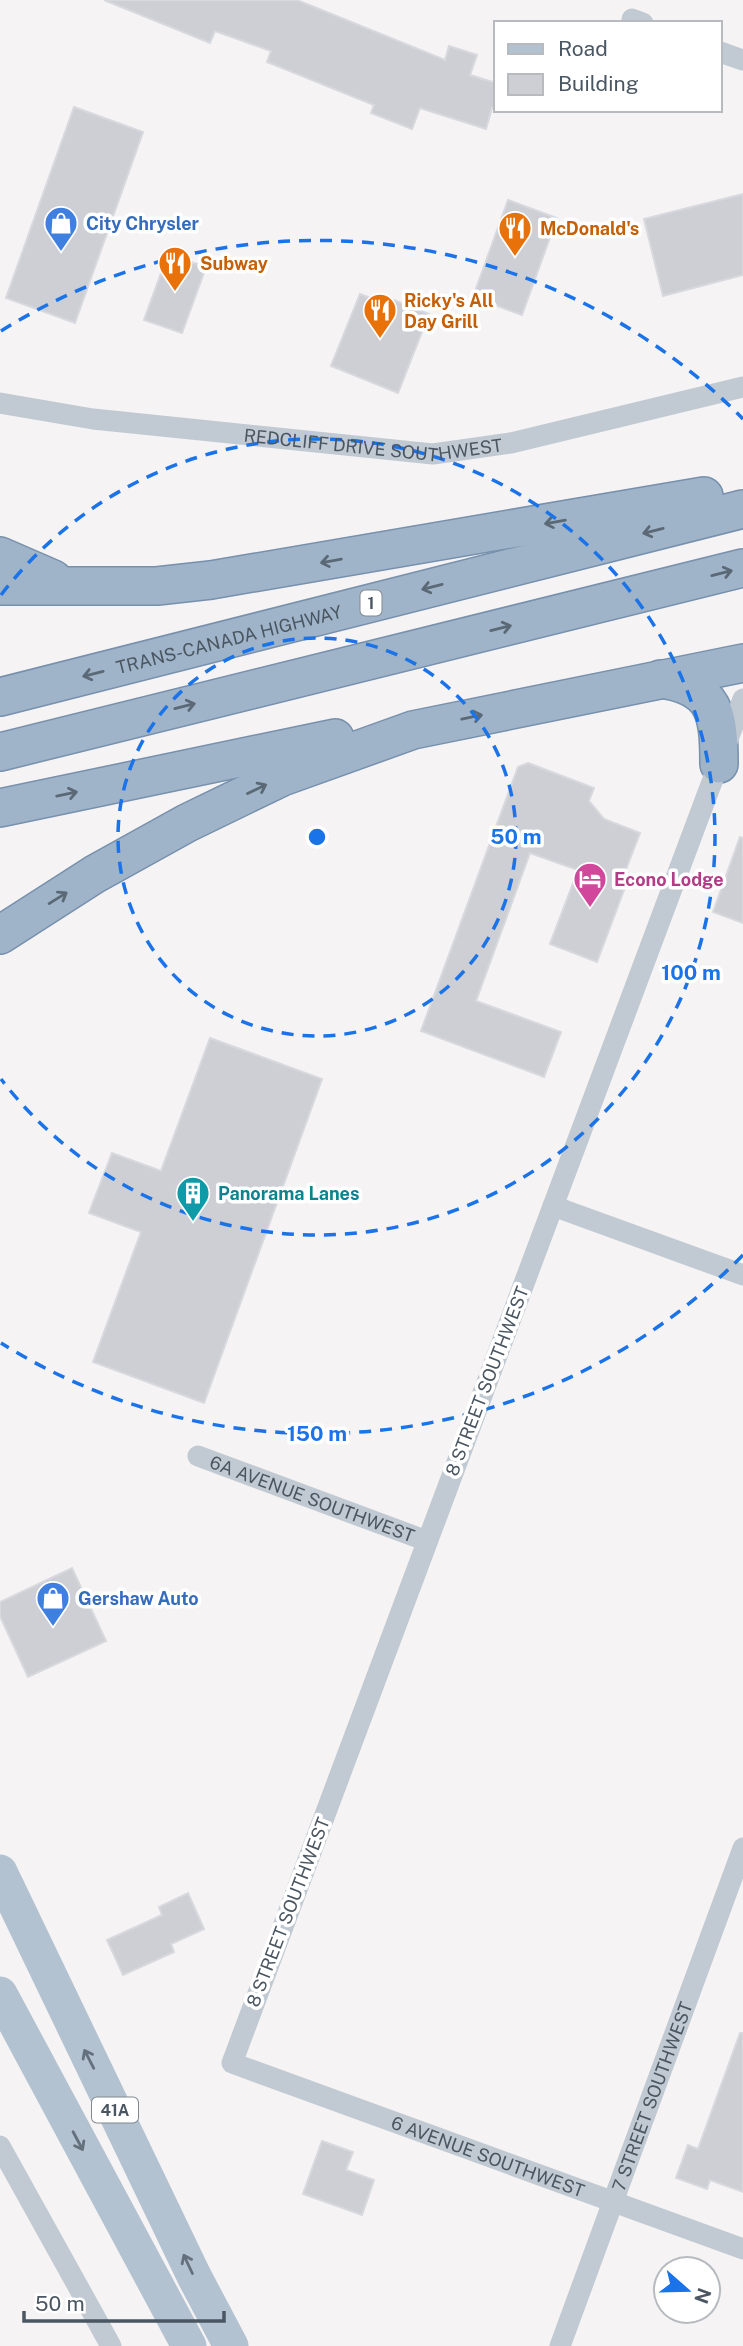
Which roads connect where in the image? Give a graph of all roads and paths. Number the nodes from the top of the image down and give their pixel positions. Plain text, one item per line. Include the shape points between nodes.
1 (722, 53) edge
2 (743, 60) edge
3 (743, 387) edge
4 (0, 403) edge
5 (743, 489) edge
6 (743, 509) edge
7 (0, 556) edge
8 (743, 568) edge
9 (0, 586) edge
10 (77, 589) junction
11 (743, 663) edge
12 (660, 679) junction
13 (0, 697) edge
14 (743, 699) edge
15 (413, 730) junction
16 (0, 752) edge
17 (719, 764) junction
18 (0, 808) edge
19 (0, 935) edge
20 (553, 1206) junction
21 (743, 1275) edge
22 (198, 1456) dead end
23 (427, 1541) junction
24 (743, 1848) edge
25 (0, 1872) edge
26 (0, 1994) edge
27 (232, 2063) joint
28 (0, 2146) edge
29 (612, 2201) junction
30 (743, 2249) edge
31 (111, 2346) edge
32 (189, 2346) edge
33 (231, 2346) edge
34 (560, 2346) edge

1 - 2 street
3 - 4 street, REDCLIFF DRIVE SOUTHWEST via 511,443 433,454 93,419
5 -> 10 highway via 276,571 158,586
6 -> 13 highway, TRANS-CANADA HIGHWAY / 1
7 - 10 highway
16 -> 8 highway
9 - 10 highway
11 - 12 highway
15 -> 12 highway
12 - 17 highway via 692,686 711,705 719,733
14 - 17 street, 8 STREET SOUTHWEST
18 -> 15 highway via 366,732
19 -> 15 highway via 94,874 187,823 282,777
17 - 20 street, 8 STREET SOUTHWEST
20 - 21 street
20 - 23 street, 8 STREET SOUTHWEST
22 - 23 street, 6A AVENUE SOUTHWEST
23 - 27 street, 8 STREET SOUTHWEST
24 - 29 street, 7 STREET SOUTHWEST
33 -> 25 main road, 41A
26 -> 32 main road, 41A
27 - 29 street, 6 AVENUE SOUTHWEST
28 - 31 street
29 - 30 street, 6 AVENUE SOUTHWEST
29 - 34 street, 7 STREET SOUTHWEST

